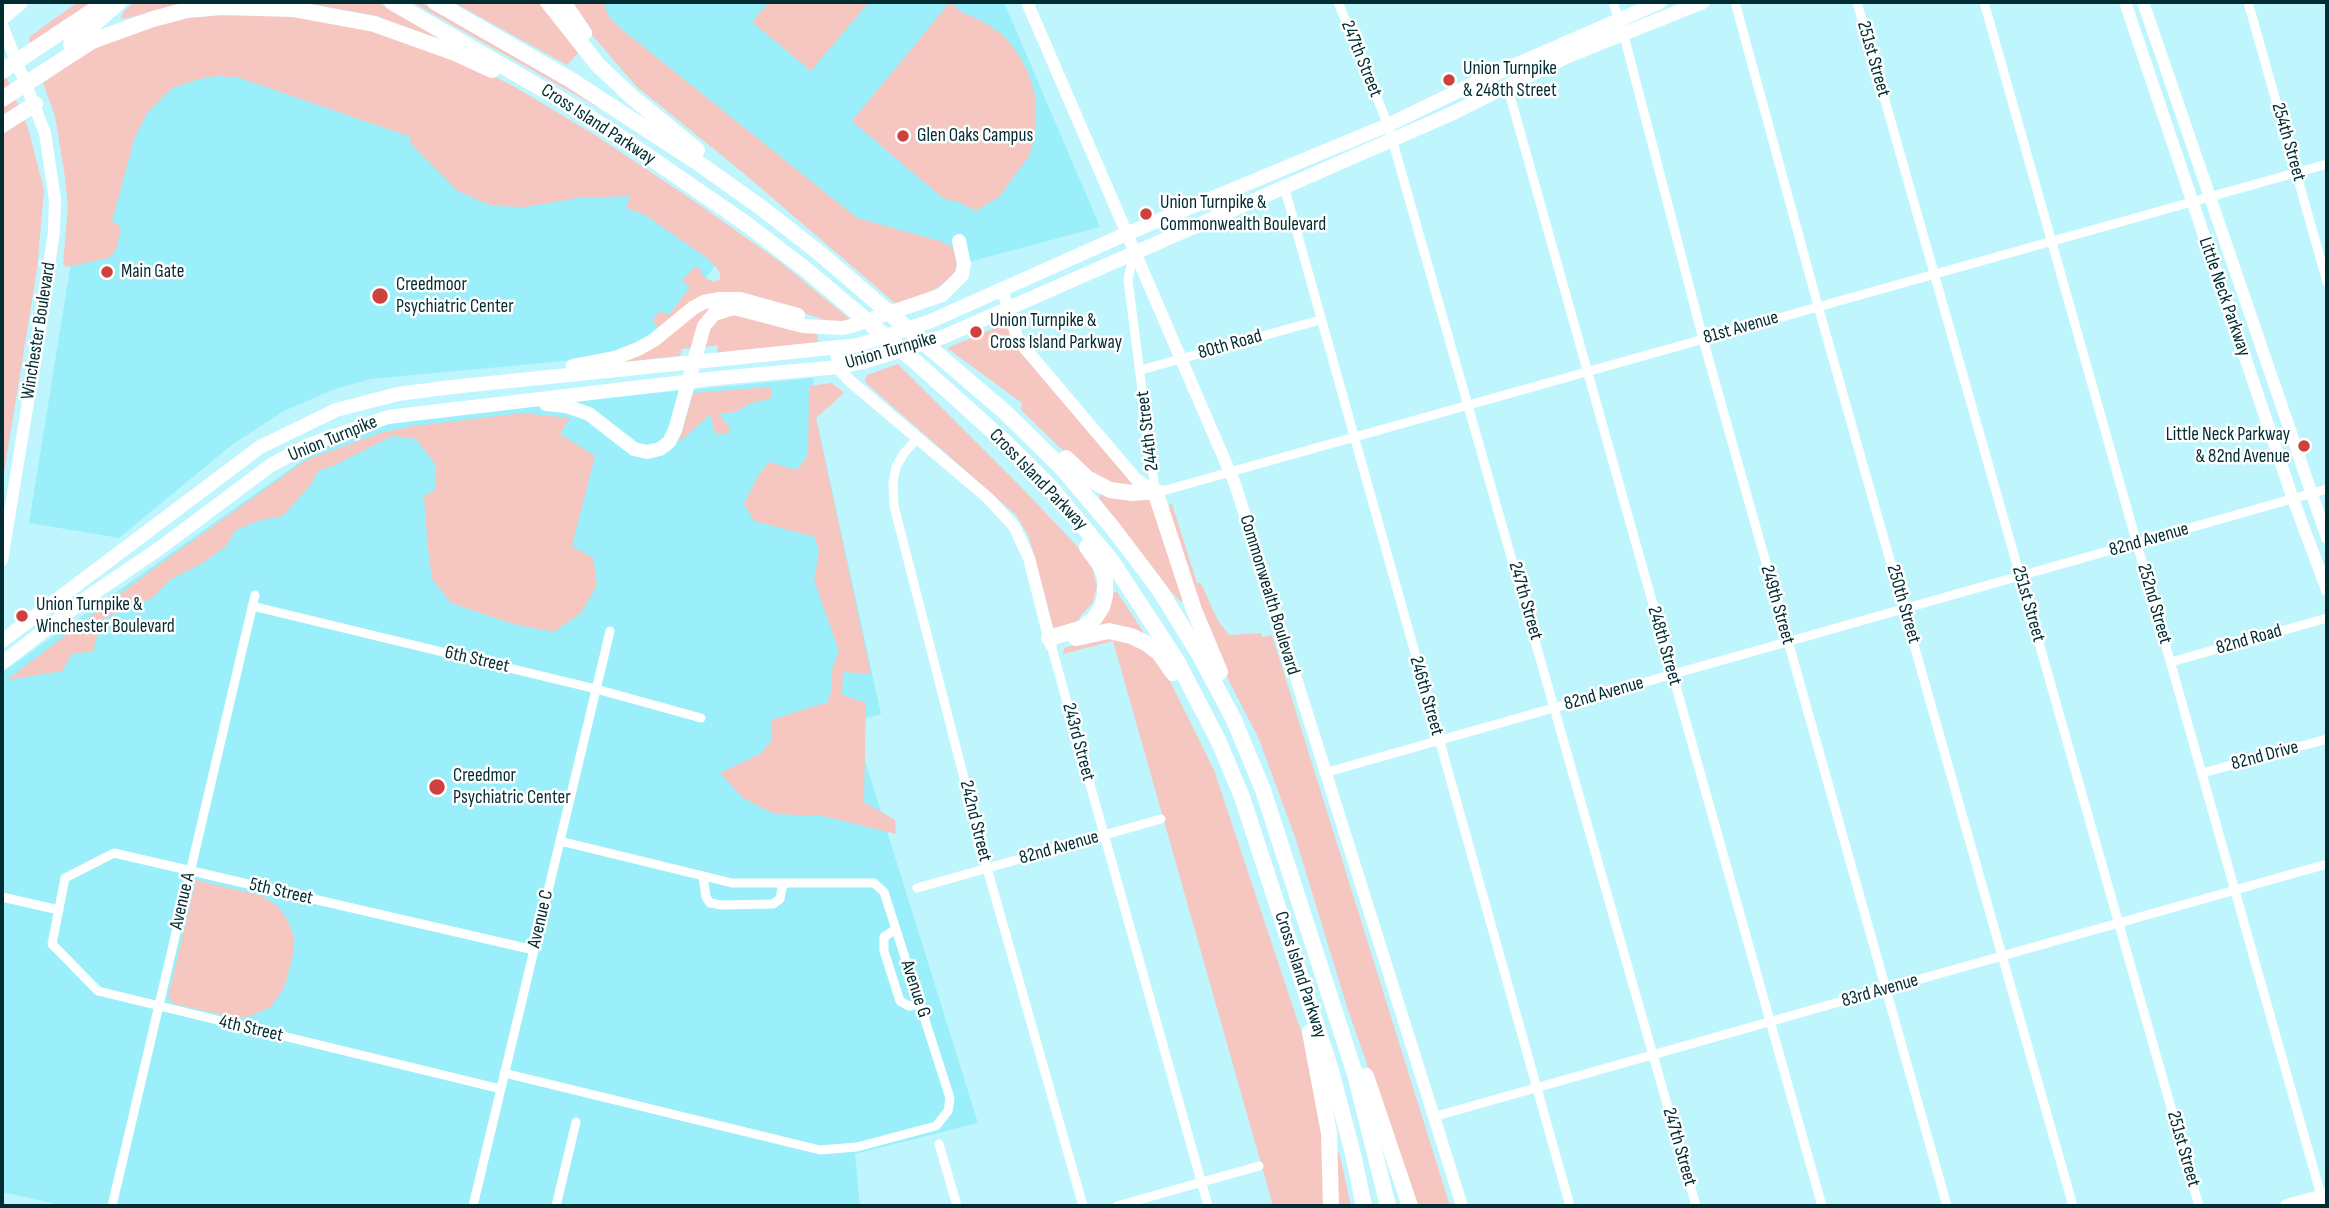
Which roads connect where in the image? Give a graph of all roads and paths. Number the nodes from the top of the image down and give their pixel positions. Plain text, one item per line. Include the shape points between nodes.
1 (20, 2) edge
2 (106, 2) edge
3 (119, 2) edge
4 (392, 2) edge
5 (435, 2) edge
6 (548, 2) edge
7 (563, 2) edge
8 (1027, 2) edge
9 (1338, 2) edge
10 (1613, 2) edge
11 (1660, 2) edge
12 (1703, 2) edge
13 (1735, 2) edge
14 (1857, 2) edge
15 (1984, 2) edge
16 (2125, 2) edge
17 (2143, 2) edge
18 (2248, 2) edge
19 (2, 17) edge
20 (2, 25) edge
21 (1621, 26) junction
22 (86, 31) junction
23 (2, 71) edge
24 (1507, 85) junction
25 (2, 98) edge
26 (35, 104) junction
27 (2, 125) edge
28 (1390, 132) junction
29 (620, 137) junction
30 (686, 141) junction
31 (2327, 164) edge
32 (2296, 172) junction
33 (1284, 186) junction
34 (2209, 195) junction
35 (2192, 201) junction
36 (1126, 234) junction
37 (2051, 240) junction
38 (959, 241) dead end
39 (817, 251) junction
40 (1134, 252) junction
41 (1935, 273) junction
42 (2327, 282) edge
43 (1002, 289) junction
44 (1818, 306) junction
45 (1009, 307) junction
46 (1320, 320) junction
47 (847, 327) junction
48 (1703, 339) junction
49 (835, 349) junction
50 (1180, 359) junction
51 (839, 366) junction
52 (1141, 370) junction
53 (1586, 371) junction
54 (509, 380) junction
55 (514, 401) junction
56 (1469, 404) junction
57 (1006, 413) junction
58 (1353, 437) junction
59 (917, 439) junction
60 (1006, 443) junction
61 (1230, 472) junction
62 (2327, 489) edge
63 (1155, 491) junction
64 (2311, 494) junction
65 (2293, 499) junction
66 (2327, 538) edge
67 (2137, 544) junction
68 (2, 560) edge
69 (2021, 576) junction
70 (2327, 590) edge
71 (254, 595) dead end
72 (252, 606) junction
73 (1904, 609) junction
74 (2327, 618) edge
75 (610, 631) dead end
76 (2, 641) edge
77 (1050, 641) junction
78 (1788, 642) junction
79 (2171, 662) junction
80 (2, 663) edge
81 (1672, 675) junction
82 (596, 689) junction
83 (1555, 708) junction
84 (701, 718) dead end
85 (1234, 720) junction
86 (2327, 739) edge
87 (1439, 741) junction
88 (1219, 742) junction
89 (1324, 773) junction
90 (2202, 773) junction
91 (1161, 819) dead end
92 (1104, 835) junction
93 (559, 841) junction
94 (2327, 864) edge
95 (987, 868) junction
96 (190, 871) junction
97 (703, 876) junction
98 (783, 883) junction
99 (917, 888) dead end
100 (2235, 890) junction
101 (2, 897) edge
102 (59, 911) junction
103 (2119, 923) junction
104 (896, 929) junction
105 (534, 950) junction
106 (2002, 956) junction
107 (1303, 983) junction
108 (1327, 986) junction
109 (1886, 989) junction
110 (920, 1004) junction
111 (159, 1007) junction
112 (1769, 1022) junction
113 (1653, 1055) junction
114 (504, 1073) junction
115 (1537, 1087) junction
116 (501, 1088) junction
117 (1433, 1117) junction
118 (576, 1122) dead end
119 (939, 1144) dead end
120 (1259, 1166) dead end
121 (1202, 1182) junction
122 (2324, 1199) edge
123 (113, 1206) edge
124 (473, 1206) edge
125 (556, 1206) edge
126 (957, 1206) edge
127 (1083, 1206) edge
128 (1117, 1206) edge
129 (1209, 1206) edge
130 (1331, 1206) edge
131 (1364, 1206) edge
132 (1388, 1206) edge
133 (1410, 1206) edge
134 (1461, 1206) edge
135 (1570, 1206) edge
136 (1696, 1206) edge
137 (1822, 1206) edge
138 (1947, 1206) edge
139 (2073, 1206) edge
140 (2199, 1206) edge
141 (2287, 1206) edge

1 - 19 highway
2 - 22 highway
3 - 22 highway
4 - 29 highway, Cross Island Parkway
5 - 39 highway, Cross Island Parkway via 636,121
6 - 30 highway via 598,65
7 - 30 highway via 635,95
8 - 36 street, Commonwealth Boulevard
9 - 28 street, 247th Street
10 - 21 street, 249th Street
11 - 21 main road, Union Turnpike
12 - 21 main road, Union Turnpike
13 - 44 street, 250th Street
14 - 41 street, 251st Street
15 - 37 street, 252nd Street
16 - 35 street, Little Neck Parkway
17 - 34 street, Little Neck Parkway
18 - 32 street, 254th Street
20 - 26 street, Winchester Boulevard
21 - 24 main road, Union Turnpike
21 - 28 main road, Union Turnpike via 1483,79
21 - 48 street, 249th Street
22 - 23 highway
22 - 25 highway
22 - 29 highway via 187,10 254,7 331,15 374,24 455,53
24 - 28 main road, Union Turnpike via 1453,113
24 - 53 street, 248th Street
26 - 27 highway
26 - 68 street, Winchester Boulevard via 52,167 54,232
28 - 33 main road, Union Turnpike
28 - 36 main road, Union Turnpike
28 - 56 street, 247th Street
29 - 60 highway, Cross Island Parkway via 804,268
30 - 39 highway
31 - 32 street, 81st Avenue
32 - 34 street, 81st Avenue
32 - 42 street, 254th Street
33 - 40 main road, Union Turnpike
33 - 46 street, 246th Street
34 - 35 street, 81st Avenue
34 - 64 street, Little Neck Parkway
35 - 37 street, 81st Avenue
35 - 65 street, Little Neck Parkway
36 - 40 street, Commonwealth Boulevard
36 - 43 main road, Union Turnpike
37 - 41 street, 81st Avenue
37 - 67 street, 252nd Street
38 - 47 main road via 962,275 942,295
39 - 57 highway, Cross Island Parkway
40 - 45 main road, Union Turnpike
40 - 50 street, Commonwealth Boulevard
40 - 52 street, 244th Street via 1128,280
41 - 44 street, 81st Avenue
41 - 69 street, 251st Street
43 - 45 street
43 - 49 main road, Union Turnpike via 931,321
44 - 48 street, 81st Avenue
44 - 73 street, 250th Street
45 - 51 main road, Union Turnpike via 943,337
45 - 63 street via 1023,346 1136,479
46 - 50 street, 80th Road
46 - 58 street, 246th Street
47 - 54 main road via 740,299 720,299 693,308 639,349
47 - 55 main road via 803,326 734,308 714,314 704,326 675,429 660,449 647,452 634,449 589,414 566,406
48 - 53 street, 81st Avenue
48 - 78 street, 249th Street
49 - 51 street, 243rd Street
49 - 54 main road, Union Turnpike
50 - 52 street, 80th Road
50 - 61 street, Commonwealth Boulevard
51 - 55 main road, Union Turnpike
51 - 59 street, 243rd Street
52 - 63 street, 244th Street
53 - 56 street, 81st Avenue
53 - 81 street, 248th Street
54 - 76 main road, Union Turnpike via 398,394 336,410 302,425 260,447
55 - 80 main road, Union Turnpike via 388,417 309,445 280,460
56 - 58 street, 81st Avenue
56 - 83 street, 247th Street
57 - 63 highway via 1054,445 1080,472 1103,487 1124,493
57 - 85 highway, Cross Island Parkway via 1088,497 1137,558 1180,622
58 - 61 street, 81st Avenue
58 - 87 street, 246th Street
59 - 77 street, 243rd Street via 1014,526 1029,558
59 - 95 street, 242nd Street via 896,467 893,499
60 - 77 highway via 1097,559 1105,578 1105,596 1094,619
60 - 88 highway, Cross Island Parkway via 1051,488 1129,584 1178,661
61 - 63 street, 81st Avenue
61 - 89 street, Commonwealth Boulevard
62 - 64 street, 82nd Avenue
63 - 85 highway
64 - 65 street, 82nd Avenue
64 - 66 street, Little Neck Parkway
65 - 67 street, 82nd Avenue
65 - 70 street, Little Neck Parkway
67 - 69 street, 82nd Avenue
67 - 79 street, 252nd Street
69 - 73 street, 82nd Avenue
69 - 103 street, 251st Street
71 - 72 street, Avenue A
72 - 82 street, 6th Street
72 - 96 street, Avenue A
73 - 78 street, 82nd Avenue
73 - 106 street, 250th Street
74 - 79 street, 82nd Road
75 - 82 street, Avenue C
77 - 88 highway via 1109,631 1146,643 1164,659 1186,699
77 - 92 street, 243rd Street
78 - 81 street, 82nd Avenue
78 - 109 street, 249th Street
79 - 90 street, 252nd Street
81 - 83 street, 82nd Avenue
81 - 112 street, 248th Street
82 - 84 street, 6th Street
82 - 93 street, Avenue C
83 - 87 street, 82nd Avenue
83 - 113 street, 247th Street
85 - 108 highway, Cross Island Parkway via 1276,825
86 - 90 street, 82nd Drive
87 - 89 street, 82nd Avenue
87 - 115 street, 246th Street
88 - 107 highway, Cross Island Parkway via 1252,824
89 - 117 street, Commonwealth Boulevard
90 - 100 street, 252nd Street
91 - 92 street, 82nd Avenue
92 - 95 street, 82nd Avenue
92 - 121 street, 243rd Street
93 - 97 street
93 - 105 street, Avenue C
94 - 100 street, 83rd Avenue
95 - 99 street, 82nd Avenue
95 - 127 street, 242nd Street
96 - 102 street, 5th Street via 114,853 65,878
96 - 105 street, 5th Street
96 - 111 street, Avenue A
97 - 98 street via 732,883
97 - 98 street via 706,897 722,905 773,904 780,899
98 - 104 street, Avenue G via 874,883 884,892
100 - 103 street, 83rd Avenue
100 - 122 street, 252nd Street
101 - 102 street
102 - 111 street, 4th Street via 52,944 98,991
103 - 106 street, 83rd Avenue
103 - 140 street, 251st Street
104 - 110 street, Avenue G
104 - 110 street via 884,937 884,951 900,1001 909,1006
105 - 114 street, Avenue C
106 - 109 street, 83rd Avenue
106 - 139 street, 250th Street
107 - 130 highway via 1329,1133
107 - 131 highway, Cross Island Parkway via 1343,1115
108 - 132 highway, Cross Island Parkway
108 - 133 highway via 1359,1055
109 - 112 street, 83rd Avenue
109 - 138 street, 249th Street
110 - 114 street, Avenue G via 950,1098 948,1111 936,1126 857,1147 820,1150
111 - 116 street, 4th Street
111 - 123 street, Avenue A
112 - 113 street, 83rd Avenue
112 - 137 street, 248th Street
113 - 115 street, 83rd Avenue
113 - 136 street, 247th Street
114 - 116 street, Avenue C
115 - 117 street, 83rd Avenue
115 - 135 street, 246th Street
116 - 124 street, Avenue C
117 - 134 street, Commonwealth Boulevard
118 - 125 street
119 - 126 street
120 - 121 street
121 - 128 street
121 - 129 street, 243rd Street
122 - 141 main road

